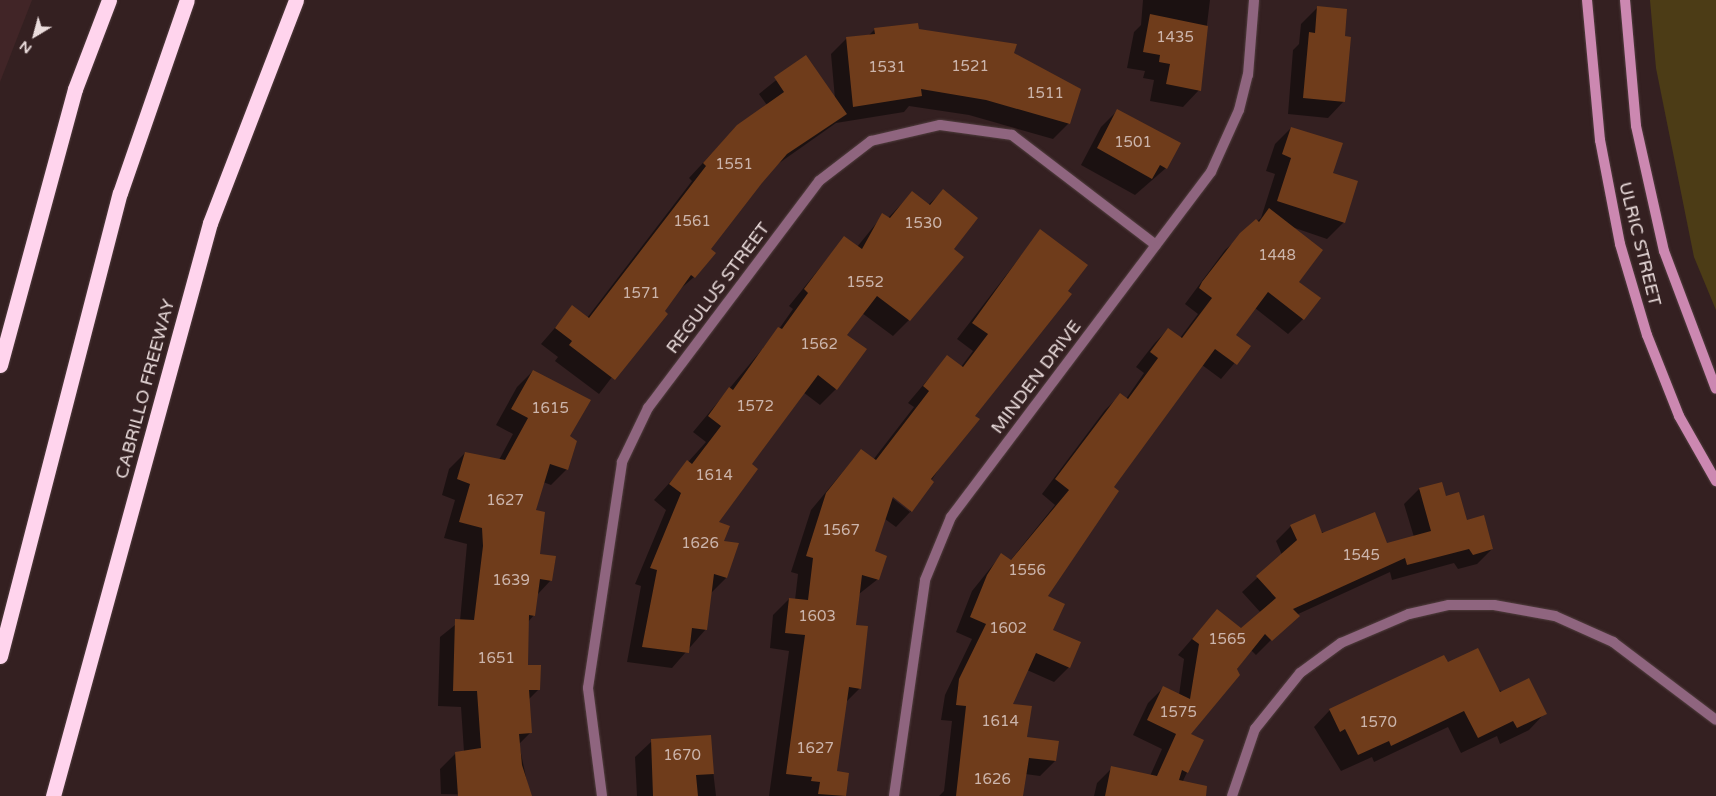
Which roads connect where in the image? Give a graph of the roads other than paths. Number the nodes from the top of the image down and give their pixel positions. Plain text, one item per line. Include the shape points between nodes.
1 (109, 0) edge
2 (187, 0) edge
3 (296, 0) edge
4 (1254, 0) edge
5 (1587, 0) edge
6 (1626, 0) edge
7 (1156, 245) junction
8 (0, 365) edge
9 (1716, 389) edge
10 (1716, 481) edge
11 (0, 656) edge
12 (1716, 720) edge
13 (53, 796) edge
14 (602, 796) edge
15 (894, 796) edge
16 (1232, 796) edge

1 - 8 highway via 75,89
2 - 11 highway via 120,193
3 - 13 highway, CABRILLO FREEWAY via 210,223
4 - 7 street, MINDEN DRIVE via 1248,75 1239,110 1211,172
5 - 10 main road, ULRIC STREET via 1600,140 1620,244 1647,335 1676,407
6 - 9 main road, ULRIC STREET via 1636,126 1664,252
7 - 14 street, REGULUS STREET via 1012,135 940,125 871,141 819,181 648,408 622,462 588,688
7 - 15 street, MINDEN DRIVE via 951,517 925,580
12 - 16 street via 1614,642 1555,616 1494,605 1449,605 1409,614 1341,643 1300,673 1255,729

